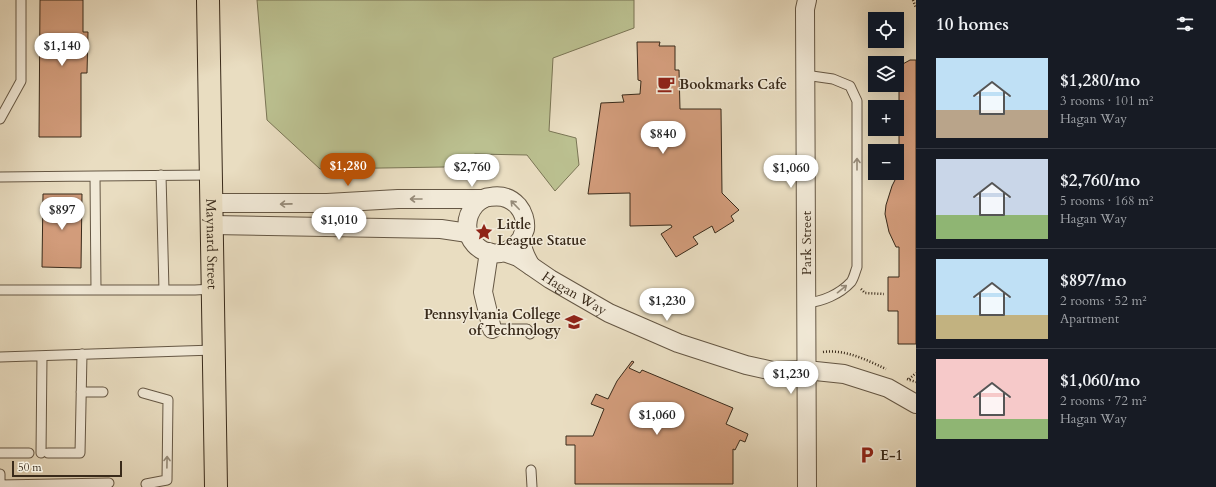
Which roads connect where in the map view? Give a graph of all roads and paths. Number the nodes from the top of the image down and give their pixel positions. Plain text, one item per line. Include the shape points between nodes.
1 (21, 0) edge
2 (208, 0) edge
3 (807, 0) edge
4 (913, 0) edge
5 (916, 8) edge
6 (805, 75) junction
7 (0, 119) edge
8 (161, 175) junction
9 (212, 175) junction
10 (95, 176) junction
11 (0, 177) edge
12 (483, 199) junction
13 (212, 203) junction
14 (213, 224) junction
15 (468, 233) junction
16 (522, 238) junction
17 (497, 252) junction
18 (531, 266) junction
19 (214, 289) junction
20 (861, 289) dead end
21 (0, 290) edge
22 (96, 290) junction
23 (164, 290) junction
24 (884, 294) dead end
25 (806, 303) junction
26 (492, 329) joint
27 (530, 334) dead end
28 (214, 350) junction
29 (82, 354) junction
30 (42, 356) junction
31 (0, 357) edge
32 (806, 370) junction
33 (81, 392) junction
34 (103, 392) dead end
35 (143, 393) dead end
36 (916, 404) edge
37 (0, 453) edge
38 (29, 453) dead end
39 (531, 470) dead end
40 (0, 474) edge
41 (109, 483) dead end
42 (146, 484) dead end
43 (216, 487) edge
44 (532, 487) edge
45 (807, 487) edge

1 - 7 lane via 21,81
2 - 9 main road, Maynard Street
3 - 6 street, Park Street
4 - 5 path
6 - 25 street, Park Street
25 -> 6 lane via 834,296 851,281 857,267 857,101 850,86 833,79
8 - 9 lane
8 - 10 lane
8 - 23 lane
9 - 13 main road, Maynard Street
10 - 11 lane
10 - 22 lane
12 -> 13 street, Hagan Way
12 - 15 street via 470,211
16 -> 12 street, Hagan Way via 524,216 518,206 510,199 499,196
13 - 14 main road, Maynard Street
14 - 15 street via 441,229
14 - 19 main road, Maynard Street
15 - 17 street, Hagan Way via 473,243 482,250
16 - 17 street via 514,247
16 - 18 street, Hagan Way via 524,254
17 - 18 street, Hagan Way via 518,257
17 - 26 street via 483,292
18 - 32 street, Hagan Way via 609,313 678,343 773,371
19 - 23 lane
19 - 28 main road, Maynard Street
20 - 24 path via 865,293
21 - 22 lane
22 - 23 lane
25 - 32 street, Park Street
26 - 27 lane via 527,329
28 - 29 lane
28 - 43 main road, Maynard Street
29 - 30 lane
29 - 33 lane
30 - 31 lane
30 - 33 lane via 45,453 80,453
32 - 36 street, Hagan Way via 844,374 888,388
32 - 45 street, Park Street
33 - 34 lane
42 -> 35 lane via 167,480 168,400
37 - 38 lane
39 - 44 lane
40 - 41 lane via 0,485

